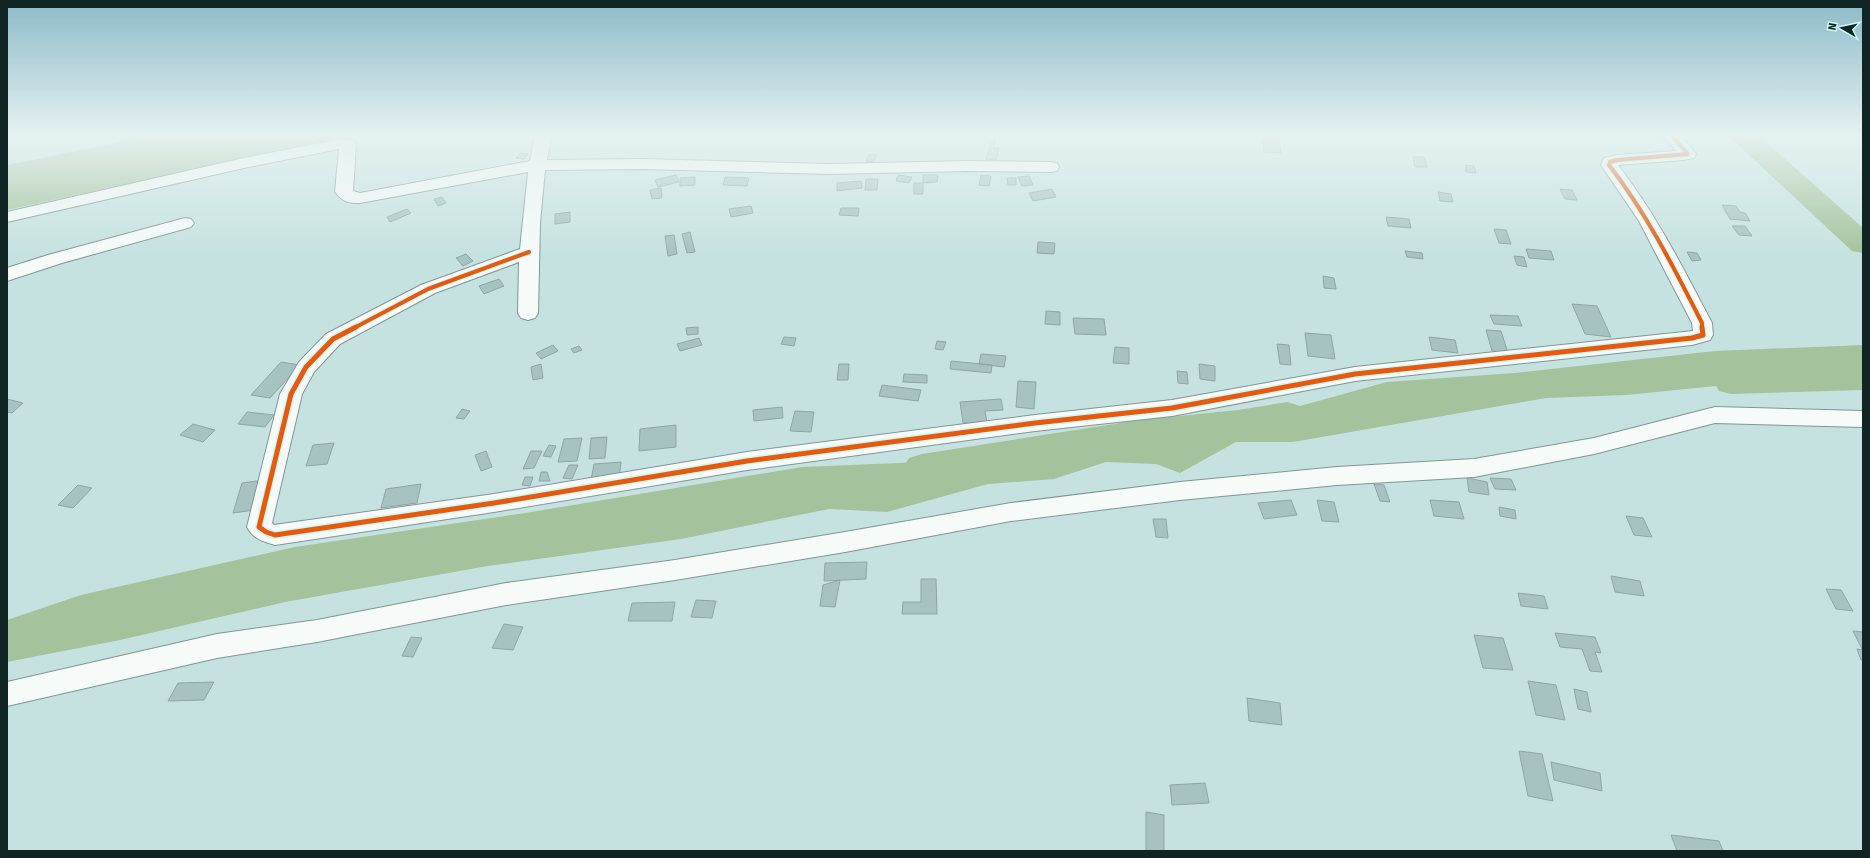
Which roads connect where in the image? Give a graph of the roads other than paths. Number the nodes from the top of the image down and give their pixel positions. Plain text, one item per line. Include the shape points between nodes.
1 (191, 175) edge
2 (345, 175) edge
3 (482, 175) edge
4 (535, 175) edge
5 (1618, 175) edge
6 (7, 217) edge
7 (184, 223) dead end
8 (528, 252) junction
9 (7, 275) edge
10 (528, 313) dead end
11 (1863, 419) edge
12 (7, 694) edge

1 - 6 street
2 - 3 street via 344,192 349,198
4 - 8 street
5 - 8 street via 1652,228 1702,323 1703,335 1355,374 1172,408 1034,423 747,461 494,503 275,535 259,527 291,394 306,367 333,340 428,289
7 - 9 street
8 - 10 street
11 - 12 street via 1715,415 1594,446 1474,468 1337,476 1180,491 1011,512 675,570 506,594 318,631 217,646

